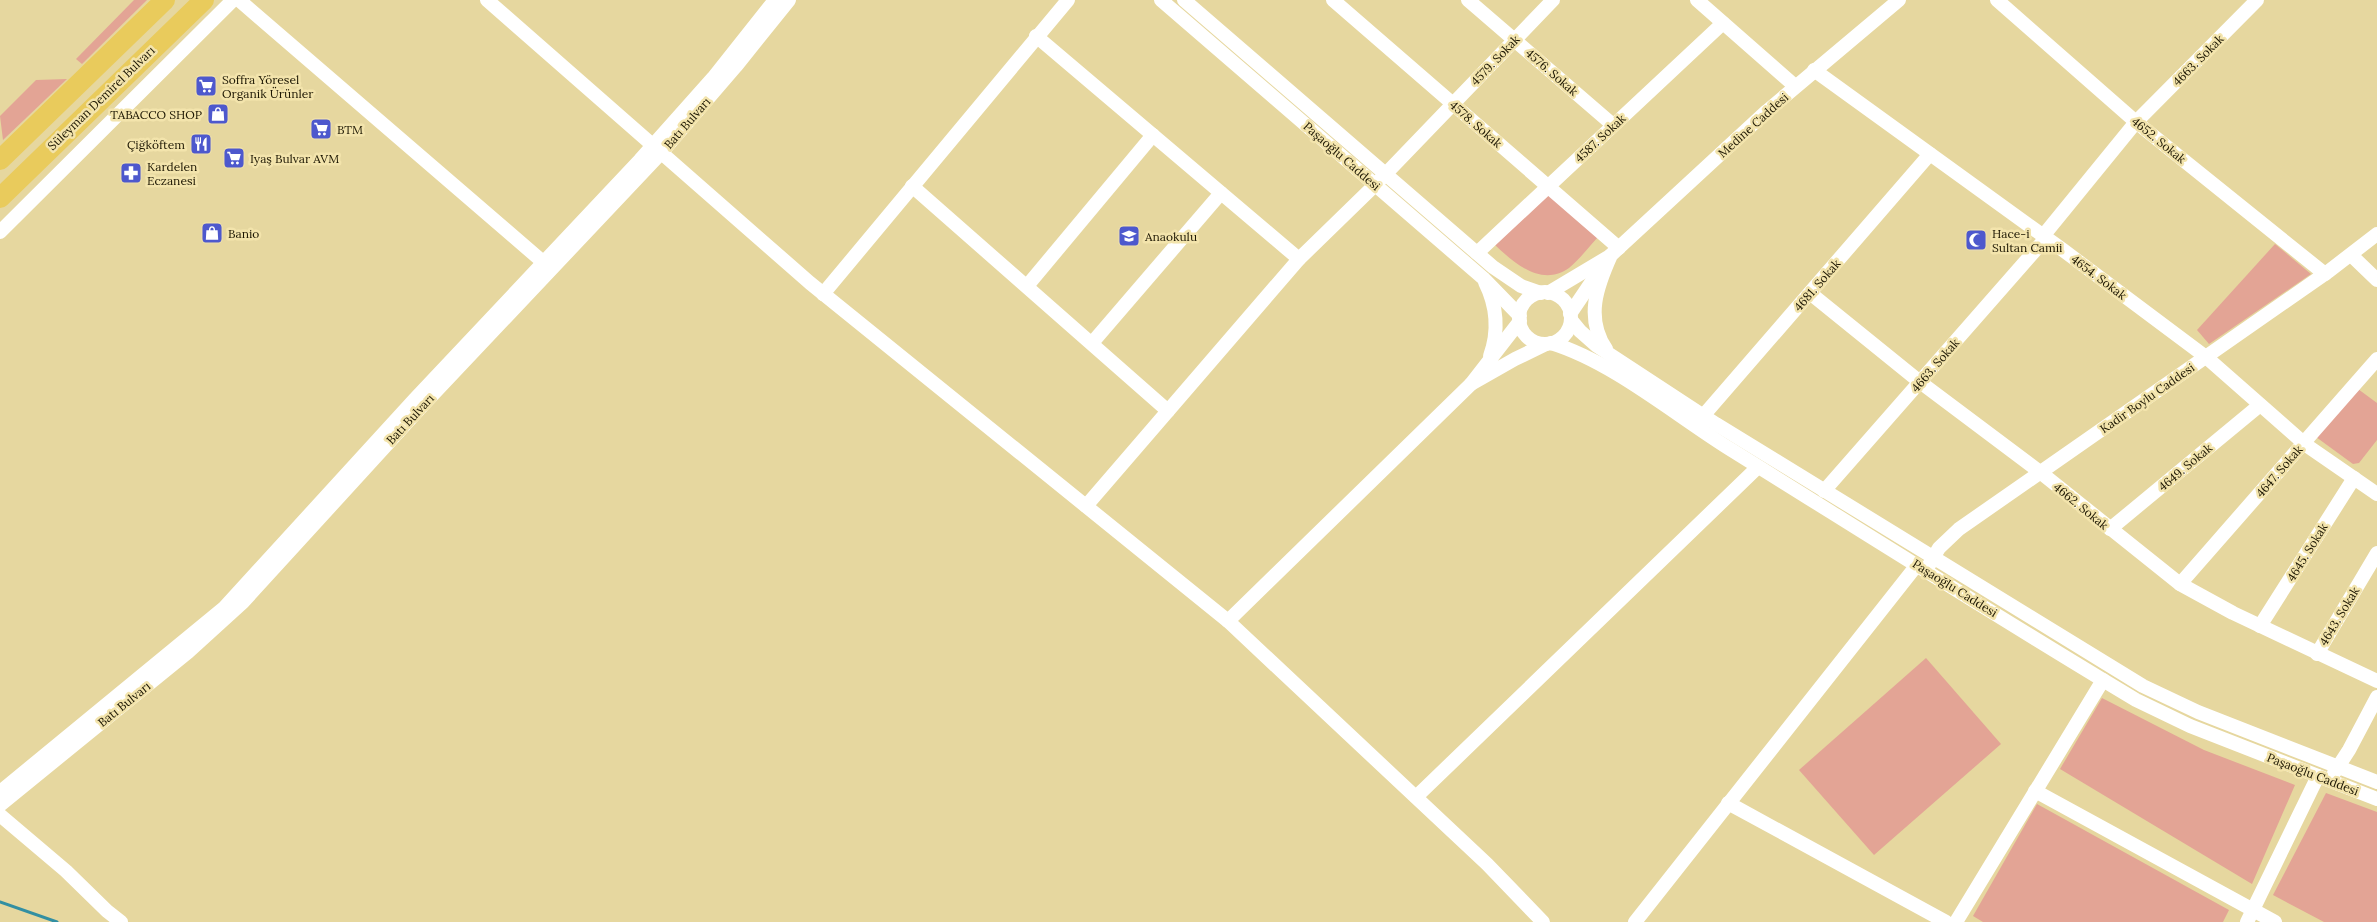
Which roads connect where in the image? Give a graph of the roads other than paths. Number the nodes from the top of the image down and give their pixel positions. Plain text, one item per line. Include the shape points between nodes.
1 (165, 0) edge
2 (204, 0) edge
3 (233, 0) edge
4 (238, 0) edge
5 (487, 0) edge
6 (775, 0) edge
7 (789, 0) edge
8 (1068, 0) edge
9 (1161, 0) edge
10 (1184, 0) edge
11 (1333, 0) edge
12 (1468, 0) edge
13 (1553, 0) edge
14 (1697, 0) edge
15 (1898, 0) edge
16 (1997, 0) edge
17 (2257, 0) edge
18 (1723, 23) junction
19 (1036, 36) junction
20 (1515, 40) junction
21 (1814, 70) junction
22 (1796, 86) junction
23 (1453, 104) junction
24 (2136, 122) junction
25 (1614, 125) junction
26 (1153, 135) junction
27 (658, 149) junction
28 (1930, 154) junction
29 (0, 160) edge
30 (1385, 174) junction
31 (1375, 185) junction
32 (912, 186) junction
33 (1548, 186) junction
34 (1221, 193) junction
35 (0, 198) edge
36 (0, 232) edge
37 (2377, 234) edge
38 (2045, 237) junction
39 (1615, 251) junction
40 (1477, 253) junction
41 (2351, 255) junction
42 (1299, 258) junction
43 (543, 262) junction
44 (2326, 274) junction
45 (1483, 278) junction
46 (2377, 280) edge
47 (1027, 286) junction
48 (1544, 293) junction
49 (1810, 293) junction
50 (823, 294) junction
51 (1571, 317) junction
52 (1520, 318) junction
53 (1092, 343) junction
54 (1548, 343) junction
55 (1610, 354) junction
56 (2206, 358) junction
57 (2377, 359) edge
58 (1487, 363) junction
59 (1920, 382) junction
60 (1471, 384) junction
61 (2260, 405) junction
62 (1168, 411) junction
63 (1703, 416) junction
64 (2303, 443) junction
65 (1758, 467) junction
66 (2040, 472) junction
67 (2354, 478) junction
68 (1824, 491) junction
69 (2377, 494) edge
70 (1086, 506) junction
71 (2110, 530) junction
72 (2377, 553) edge
73 (1933, 558) junction
74 (1921, 568) junction
75 (2180, 584) junction
76 (1228, 621) junction
77 (2260, 626) junction
78 (2317, 654) junction
79 (2103, 680) junction
80 (2377, 680) edge
81 (2377, 697) edge
82 (2338, 767) junction
83 (2324, 778) junction
84 (2377, 782) edge
85 (2035, 791) junction
86 (0, 792) edge
87 (1416, 797) junction
88 (2377, 799) edge
89 (1728, 803) junction
90 (0, 805) edge
91 (0, 815) edge
92 (2250, 916) edge
93 (121, 922) edge
94 (1543, 922) edge
95 (1635, 922) edge
96 (1946, 922) edge
97 (1956, 922) edge
98 (2275, 922) edge

1 - 29 highway, Süleyman Demirel Bulvarı
2 - 35 highway, Süleyman Demirel Bulvarı
3 - 36 street
4 - 43 street
5 - 27 street
6 - 27 street, Batı Bulvarı
7 - 27 street, Batı Bulvarı via 736,66
8 - 19 street
9 - 31 street, Paşaoğlu Caddesi
10 - 30 street, Paşaoğlu Caddesi
11 - 23 street, 4578. Sokak
12 - 20 street, 4576. Sokak
13 - 20 street, 4579. Sokak
14 - 18 street
15 - 21 street, Medine Caddesi
16 - 24 street, 4652. Sokak
17 - 24 street, 4663. Sokak
18 - 22 street
18 - 25 street, 4587. Sokak
19 - 26 street
19 - 32 street
20 - 23 street, 4579. Sokak
20 - 25 street, 4576. Sokak
21 - 22 street, Medine Caddesi
21 - 28 street, 4654. Sokak
22 - 39 street, Medine Caddesi
23 - 30 street, 4579. Sokak
23 - 33 street, 4578. Sokak
24 - 38 street, 4663. Sokak
24 - 44 street, 4652. Sokak
25 - 33 street, 4587. Sokak
26 - 34 street
26 - 47 street
27 - 43 street, Batı Bulvarı
27 - 50 street
27 - 90 street, Batı Bulvarı via 233,613
28 - 38 street, 4654. Sokak
28 - 49 street, 4681. Sokak
30 - 31 street, 4579. Sokak
30 - 40 street, Paşaoğlu Caddesi
31 - 42 street, 4579. Sokak
31 - 45 street, Paşaoğlu Caddesi
32 - 47 street
32 - 50 street
33 - 39 street, 4578. Sokak
33 - 40 street, 4587. Sokak
34 - 42 street
34 - 53 street
37 - 41 street, Kadir Boylu Caddesi
38 - 56 street, 4654. Sokak
38 - 59 street, 4663. Sokak
39 - 48 street, Medine Caddesi
39 - 51 street, Medine Caddesi via 1585,290
39 - 55 street via 1598,284 1594,319 1597,334
40 - 48 street, Paşaoğlu Caddesi via 1510,280 1526,289
41 - 44 street, Kadir Boylu Caddesi
41 - 46 street
42 - 62 street, 4579. Sokak
43 - 86 street, Batı Bulvarı via 224,608
44 - 56 street, Kadir Boylu Caddesi
45 - 52 street, Paşaoğlu Caddesi
45 - 58 street via 1496,319
47 - 53 street
48 - 51 street via 1560,297
48 - 52 street via 1530,297 1524,303
49 - 59 street, 4662. Sokak
49 - 63 street, 4681. Sokak
50 - 70 street
51 - 54 street via 1564,336
51 - 55 street, Paşaoğlu Caddesi via 1588,339
52 - 54 street via 1525,334 1531,340
52 - 58 street
53 - 62 street
54 - 60 street
54 - 65 street, Paşaoğlu Caddesi via 1575,351 1602,365
55 - 63 street, Paşaoğlu Caddesi
56 - 61 street, 4654. Sokak
56 - 66 street, Kadir Boylu Caddesi
57 - 64 street, 4647. Sokak
58 - 60 street
59 - 66 street, 4662. Sokak
59 - 68 street, 4663. Sokak
60 - 76 street
61 - 64 street, 4654. Sokak
61 - 71 street, 4649. Sokak
62 - 70 street, 4579. Sokak
63 - 68 street, Paşaoğlu Caddesi
64 - 67 street, 4654. Sokak
64 - 75 street, 4647. Sokak
65 - 74 street, Paşaoğlu Caddesi
65 - 87 street
66 - 71 street, 4662. Sokak
66 - 73 street, Kadir Boylu Caddesi via 1959,529
67 - 69 street, 4654. Sokak
67 - 77 street, 4645. Sokak
68 - 73 street, Paşaoğlu Caddesi
70 - 76 street
71 - 75 street, 4662. Sokak
72 - 78 street, 4643. Sokak
73 - 74 street, Kadir Boylu Caddesi
73 - 82 street, Paşaoğlu Caddesi via 2110,667 2170,700
74 - 79 street, Paşaoğlu Caddesi
74 - 89 street, Kadir Boylu Caddesi
75 - 77 street, 4662. Sokak
76 - 87 street
77 - 78 street, 4662. Sokak
78 - 80 street, 4662. Sokak
79 - 83 street, Paşaoğlu Caddesi via 2163,714
79 - 85 street
81 - 82 street
82 - 83 street
82 - 84 street, Paşaoğlu Caddesi
83 - 88 street, Paşaoğlu Caddesi
83 - 92 street
85 - 92 street
85 - 97 street
87 - 94 street
89 - 95 street, Kadir Boylu Caddesi
89 - 96 street
91 - 93 street
92 - 98 street

